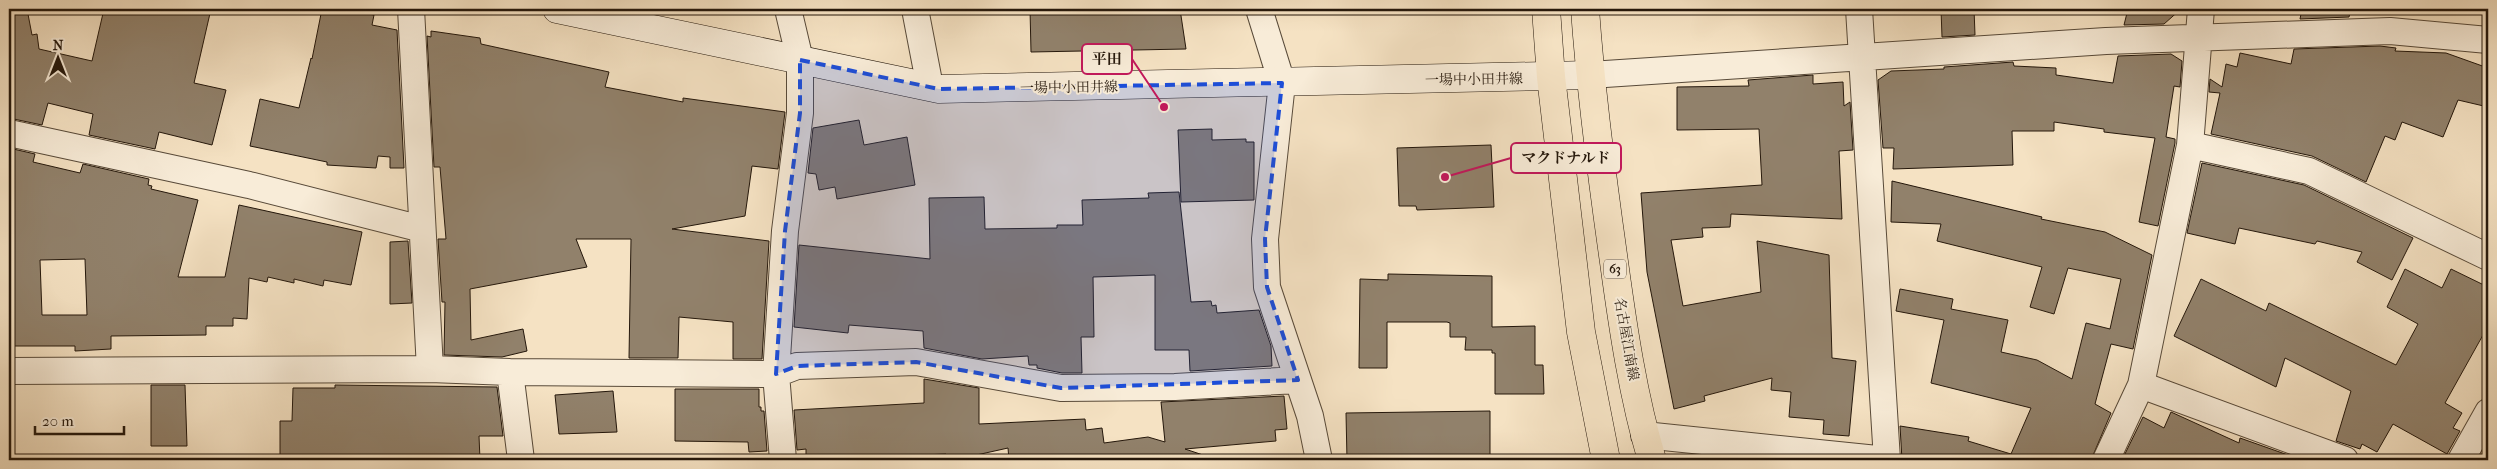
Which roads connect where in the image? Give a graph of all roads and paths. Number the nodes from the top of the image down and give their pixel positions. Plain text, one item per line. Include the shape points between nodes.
1 (411, 9) edge
2 (557, 9) edge
3 (788, 9) edge
4 (915, 9) edge
5 (1259, 9) edge
6 (1546, 9) edge
7 (1585, 9) edge
8 (1859, 9) edge
9 (2201, 9) edge
10 (2198, 39) junction
11 (2488, 40) edge
12 (1863, 58) junction
13 (800, 60) junction
14 (1590, 75) junction
15 (1551, 77) junction
16 (1282, 83) junction
17 (930, 87) junction
18 (9, 133) edge
19 (2190, 144) junction
20 (422, 229) junction
21 (2488, 257) edge
22 (430, 369) junction
23 (9, 371) edge
24 (510, 372) junction
25 (776, 374) junction
26 (1298, 380) junction
27 (2140, 385) junction
28 (2488, 412) edge
29 (1648, 448) edge
30 (521, 460) edge
31 (783, 460) edge
32 (1319, 460) edge
33 (1606, 460) edge
34 (2106, 460) edge
35 (2343, 460) edge
36 (2461, 460) edge

1 - 20 street
2 - 13 main road, 一場中小田井線
3 - 13 street
4 - 17 street
5 - 16 street
6 - 15 main road
7 - 14 main road, 名古屋江南線 / 63
8 - 12 street
9 - 10 street
10 - 11 street via 2390,31
10 - 12 street via 2106,41
10 - 19 street
12 - 14 street
12 - 29 street via 1887,460
13 - 17 main road, 一場中小田井線
13 - 25 street via 800,113 785,231
14 - 15 main road, 一場中小田井線
14 - 29 main road, 名古屋江南線 / 63 via 1623,325
15 - 16 main road, 一場中小田井線
15 - 33 main road via 1581,332
16 - 17 main road, 一場中小田井線
16 - 26 street via 1265,239 1267,287
18 - 20 street via 249,185
19 - 21 street via 2309,170
19 - 27 street
20 - 22 street
22 - 23 street
22 - 24 street
24 - 25 street
24 - 30 street
25 - 26 street via 797,366 916,362 1061,388 1175,387
25 - 31 street
26 - 32 street
27 - 34 street
27 - 35 street
28 - 36 street

